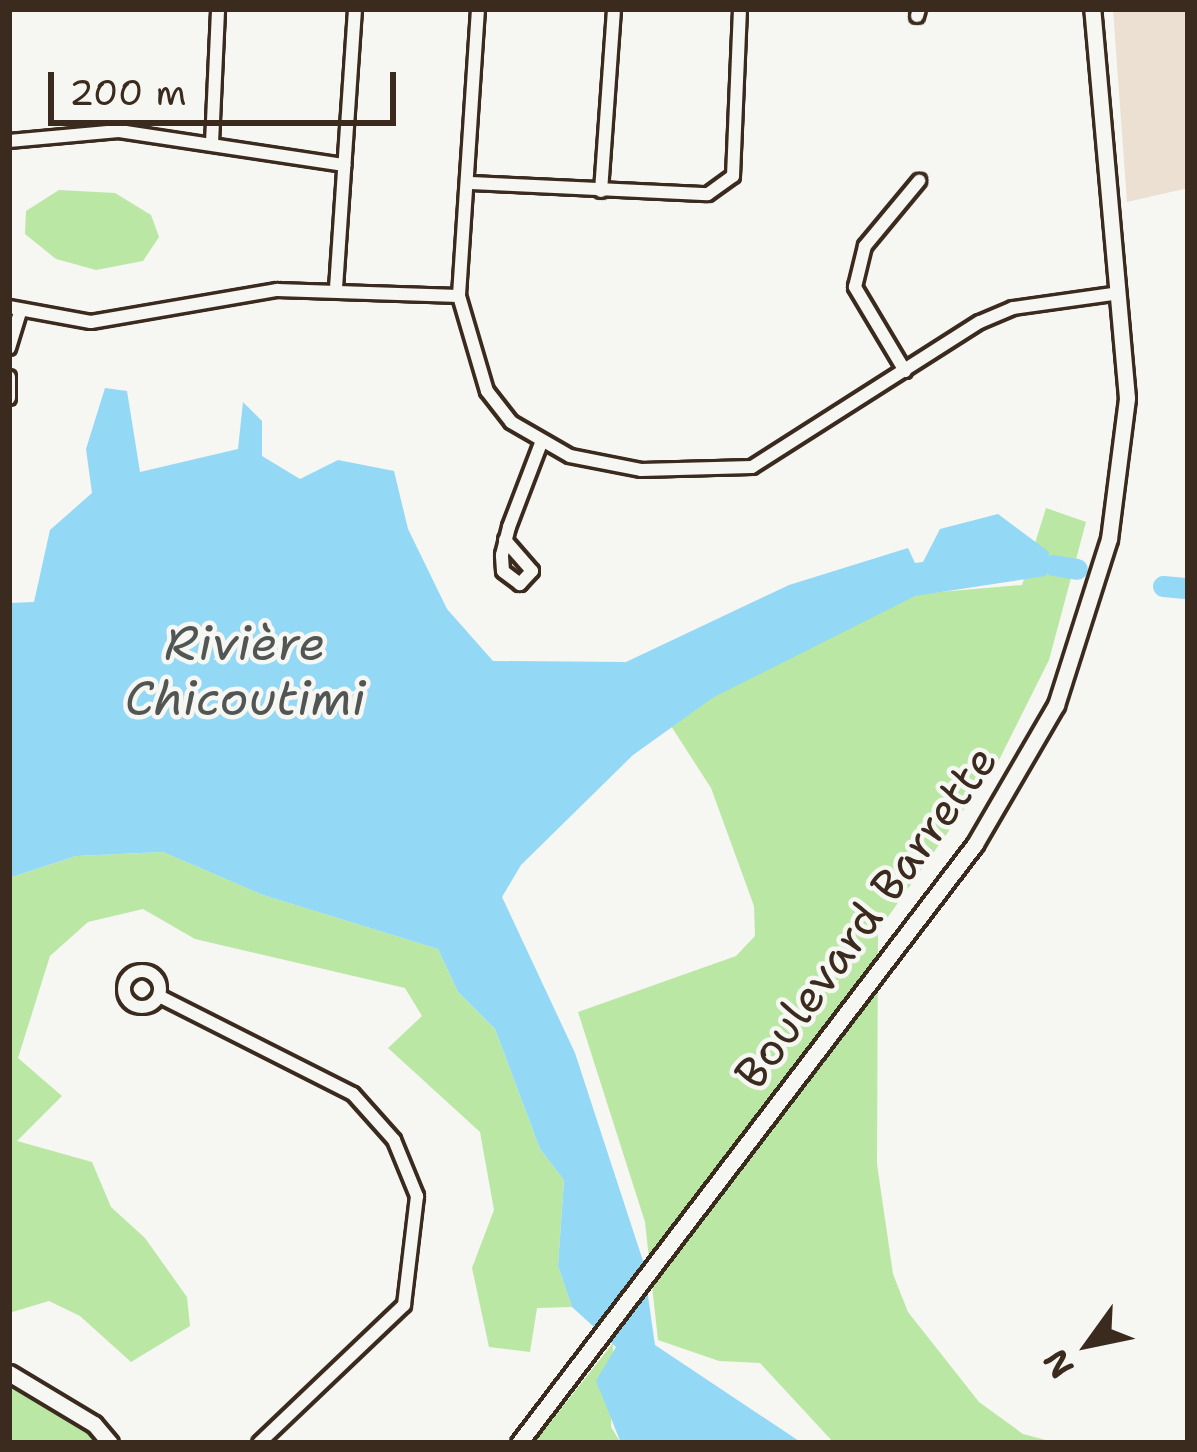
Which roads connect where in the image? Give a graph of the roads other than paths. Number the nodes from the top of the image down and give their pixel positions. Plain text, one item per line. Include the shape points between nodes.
1 (218, 9) edge
2 (355, 9) edge
3 (478, 9) edge
4 (614, 9) edge
5 (740, 9) edge
6 (1092, 9) edge
7 (9, 141) edge
8 (212, 143) junction
9 (344, 165) junction
10 (919, 181) dead end
11 (471, 183) junction
12 (601, 191) junction
13 (336, 288) junction
14 (1112, 294) junction
15 (459, 296) junction
16 (15, 309) edge
17 (9, 348) edge
18 (905, 371) junction
19 (9, 376) edge
20 (9, 398) edge
21 (541, 443) junction
22 (506, 540) dead end
23 (159, 996) dead end
24 (9, 1373) edge
25 (110, 1443) edge
26 (259, 1443) edge
27 (519, 1443) edge

1 - 8 street
2 - 9 street
3 - 11 street
4 - 12 street
5 - 12 street via 733,176 709,194
6 - 14 street, Boulevard Barrette
7 - 8 street via 119,131
8 - 9 street
9 - 13 street
10 - 18 street via 865,246 856,287
11 - 12 street
11 - 15 street
13 - 15 street
13 - 16 street via 91,322
14 - 18 street via 1012,308
14 - 27 street, Boulevard Barrette via 1127,398 1109,539 1056,705 975,844
15 - 21 street via 488,391
16 - 17 street
18 - 21 street via 789,448 731,472 598,465
19 - 20 street
21 - 22 street
23 - 26 street via 353,1094 386,1127 417,1196 404,1305
24 - 25 street via 94,1424

